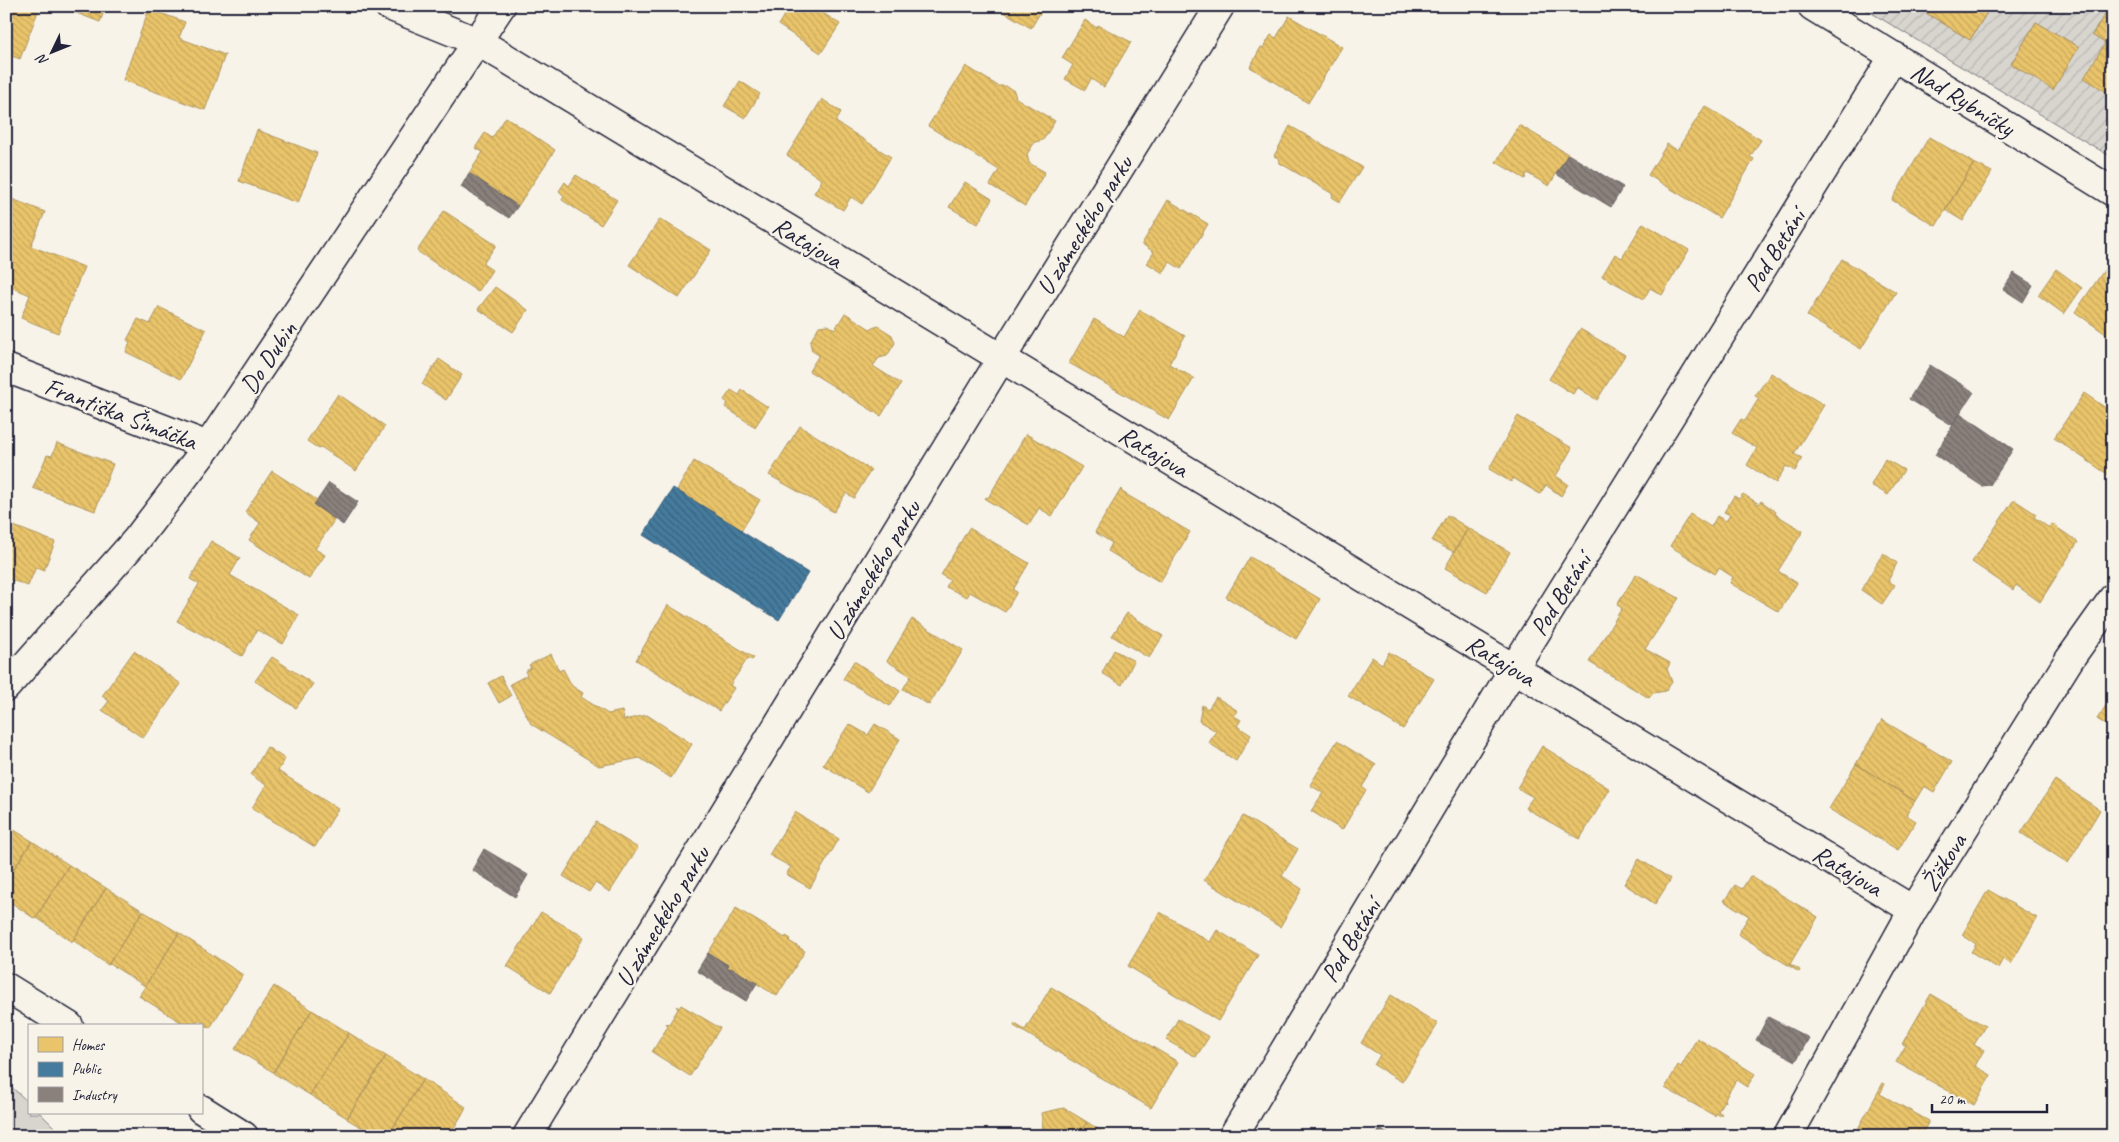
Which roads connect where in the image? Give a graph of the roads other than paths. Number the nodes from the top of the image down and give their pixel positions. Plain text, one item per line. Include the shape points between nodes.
1 (389, 6) edge
2 (501, 6) edge
3 (1220, 6) edge
4 (1812, 6) edge
5 (478, 42) junction
6 (1894, 56) junction
7 (2113, 192) edge
8 (1001, 359) junction
9 (6, 368) edge
10 (208, 446) junction
11 (2113, 598) edge
12 (1514, 668) junction
13 (6, 687) edge
14 (1913, 910) junction
15 (6, 986) edge
16 (66, 1024) edge
17 (202, 1110) edge
18 (244, 1136) edge
19 (528, 1136) edge
20 (1232, 1136) edge
21 (1788, 1136) edge

1 - 5 street, Ratajova
2 - 5 street, Do Dubin
3 - 8 street, U zámeckého parku
4 - 6 street, Nad Rybníčky
5 - 8 street, Ratajova
5 - 10 street, Do Dubin
6 - 7 street, Nad Rybníčky
6 - 12 street, Pod Betání
8 - 12 street, Ratajova
8 - 19 street, U zámeckého parku
9 - 10 street, Františka Šimáčka
10 - 13 street, Do Dubin via 137,538
11 - 14 street, Žižkova via 2069,660
12 - 14 street, Ratajova
12 - 20 street, Pod Betání
14 - 21 street, Žižkova
15 - 16 street
17 - 18 street

